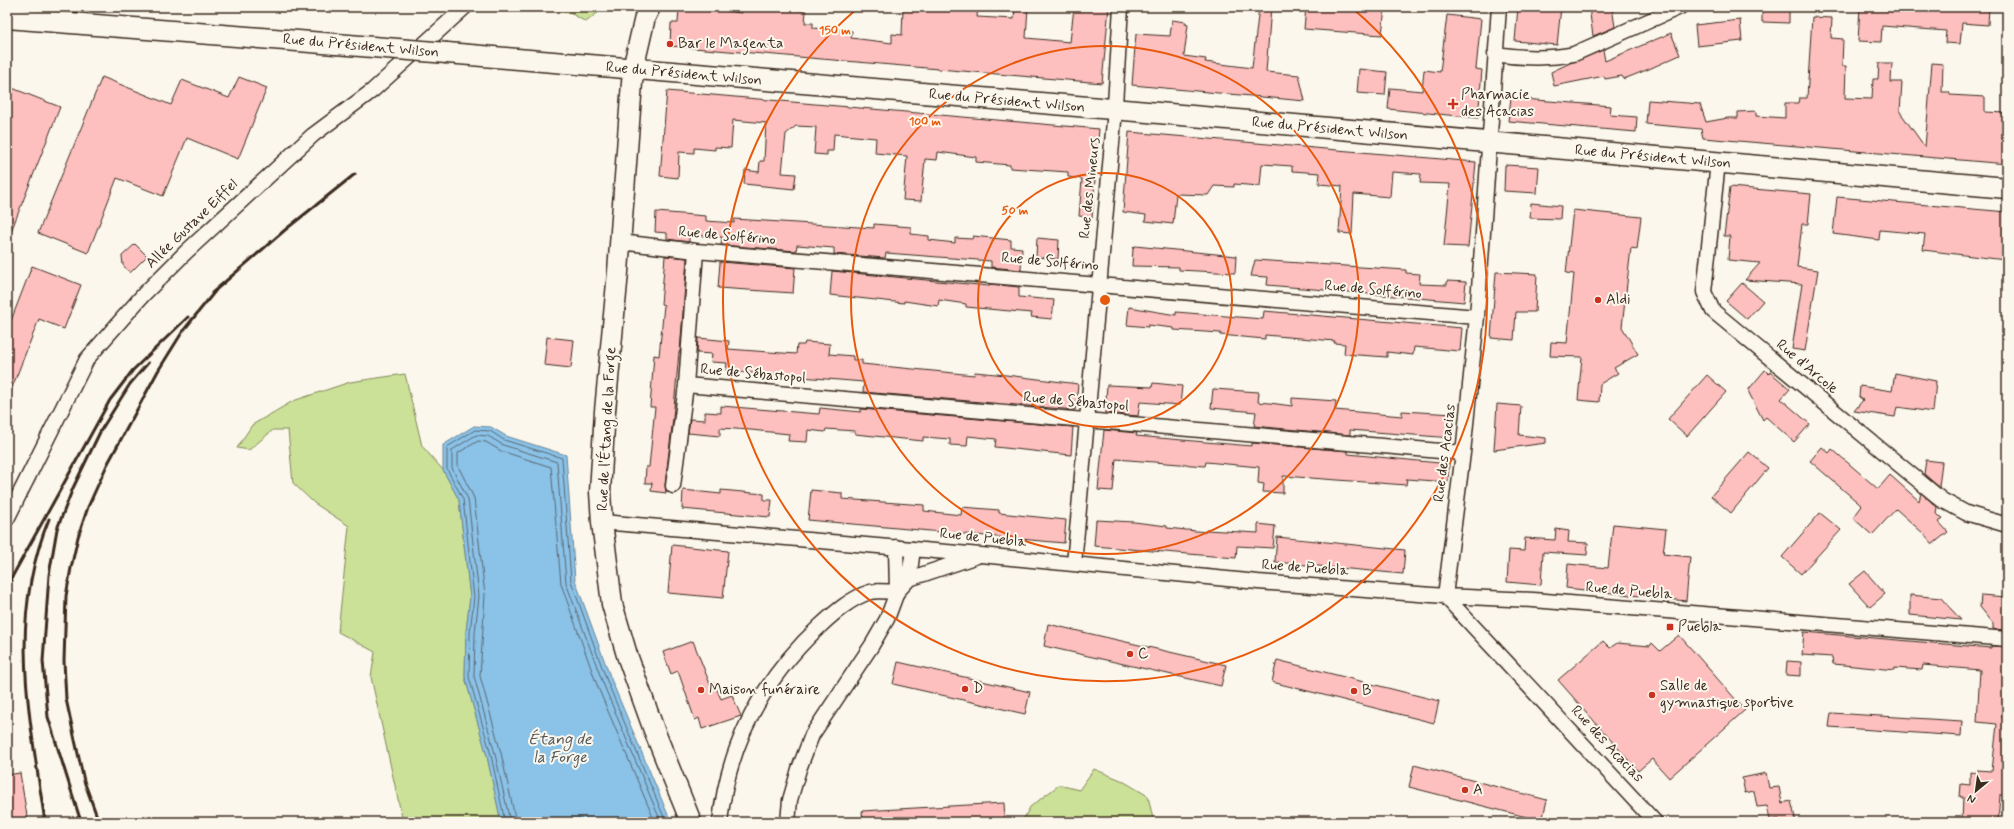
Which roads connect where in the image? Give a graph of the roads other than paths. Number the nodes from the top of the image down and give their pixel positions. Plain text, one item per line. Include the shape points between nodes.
1 (465, 7) edge
2 (650, 7) edge
3 (1121, 7) edge
4 (1499, 7) edge
5 (1676, 8) edge
6 (7, 18) edge
7 (1495, 54) junction
8 (633, 69) junction
9 (1115, 110) junction
10 (1489, 143) junction
11 (1718, 162) junction
12 (2007, 188) edge
13 (620, 242) junction
14 (696, 250) junction
15 (1098, 283) junction
16 (1477, 317) junction
17 (686, 385) junction
18 (1087, 420) junction
19 (1463, 453) junction
20 (673, 486) dead end
21 (7, 519) edge
22 (602, 522) junction
23 (2007, 525) edge
24 (896, 547) junction
25 (913, 549) junction
26 (981, 554) junction
27 (1074, 564) junction
28 (909, 579) junction
29 (897, 592) junction
30 (1446, 596) junction
31 (2007, 639) edge
32 (1647, 820) edge
33 (691, 822) edge
34 (720, 822) edge
35 (788, 822) edge

1 - 21 street, Allée Gustave Eiffel via 372,91 313,135 186,252 139,300 87,359
2 - 8 main road, Rue de l'Étang de la Forge via 645,17
3 - 9 street, Rue des Mineurs
4 - 7 street, Rue des Acacias
5 - 7 street via 1574,54 1523,57
6 - 8 main road, Rue du Président Wilson, bridge
7 - 10 street, Rue des Acacias
8 - 9 main road, Rue du Président Wilson
8 - 13 main road, Rue de l'Étang de la Forge
9 - 10 main road, Rue du Président Wilson
9 - 15 street, Rue des Mineurs
10 - 11 main road, Rue du Président Wilson
10 - 16 street, Rue des Acacias
11 - 12 main road, Rue du Président Wilson
11 - 23 street, Rue d'Arcole via 1704,292 1713,311 1942,500 1966,513
13 - 14 street, Rue de Solférino
13 - 22 main road, Rue de l'Étang de la Forge via 600,492
14 - 15 street, Rue de Solférino
14 - 17 street, Rue de Sébastopol
15 - 16 street, Rue de Solférino
15 - 18 street, Rue des Mineurs
16 - 19 street, Rue des Acacias
17 - 18 street, Rue de Sébastopol
17 - 20 street, Rue de Sébastopol
18 - 19 street, Rue de Sébastopol
18 - 27 street, Rue des Mineurs
19 - 30 street, Rue des Acacias
22 - 24 street, Rue de Puebla
22 - 33 main road, Rue de l'Étang de la Forge via 612,604 627,655
24 - 25 street, Rue de Puebla
24 - 29 street
25 - 26 street, Rue de Puebla
25 - 28 street
26 - 27 street, Rue de Puebla
26 - 28 street
27 - 30 street, Rue de Puebla via 1258,582
28 - 29 street
29 - 34 street via 871,592 849,603 809,636 770,682 738,746 727,780
29 - 35 street via 872,645 812,735 798,769 790,800
30 - 31 street, Rue de Puebla via 1533,600
30 - 32 street, Rue des Acacias

